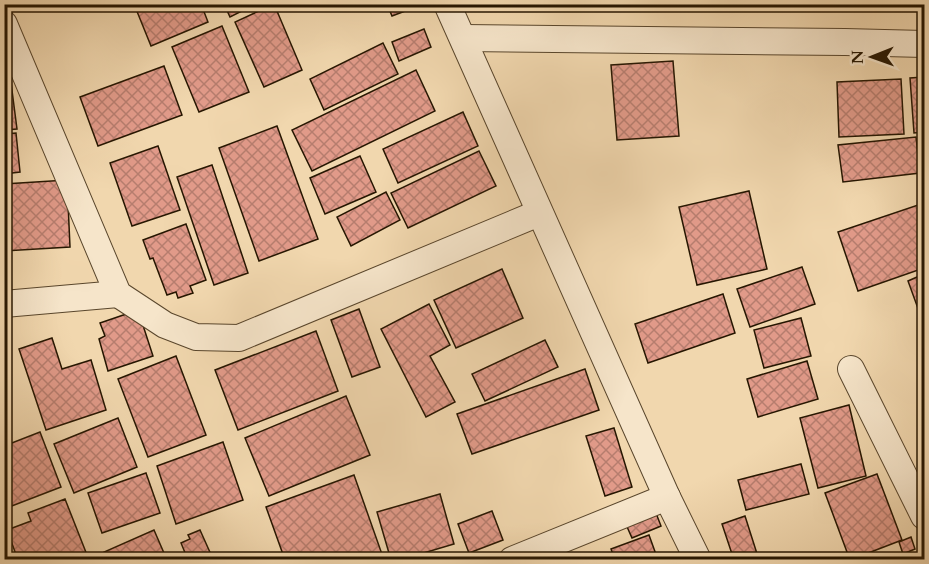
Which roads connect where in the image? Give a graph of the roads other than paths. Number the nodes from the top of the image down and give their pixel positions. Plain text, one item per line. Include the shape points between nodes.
1 (447, 4) edge
2 (4, 24) edge
3 (463, 38) junction
4 (924, 44) edge
5 (539, 213) junction
6 (118, 294) junction
7 (4, 304) edge
8 (851, 369) dead end
9 (667, 497) junction
10 (924, 516) edge
11 (512, 560) edge
12 (699, 560) edge

1 - 3 street
2 - 6 street
3 - 4 street
3 - 5 street
5 - 6 street via 239,338 196,337 165,325
5 - 9 street
6 - 7 street
8 - 10 street
9 - 11 street
9 - 12 street

